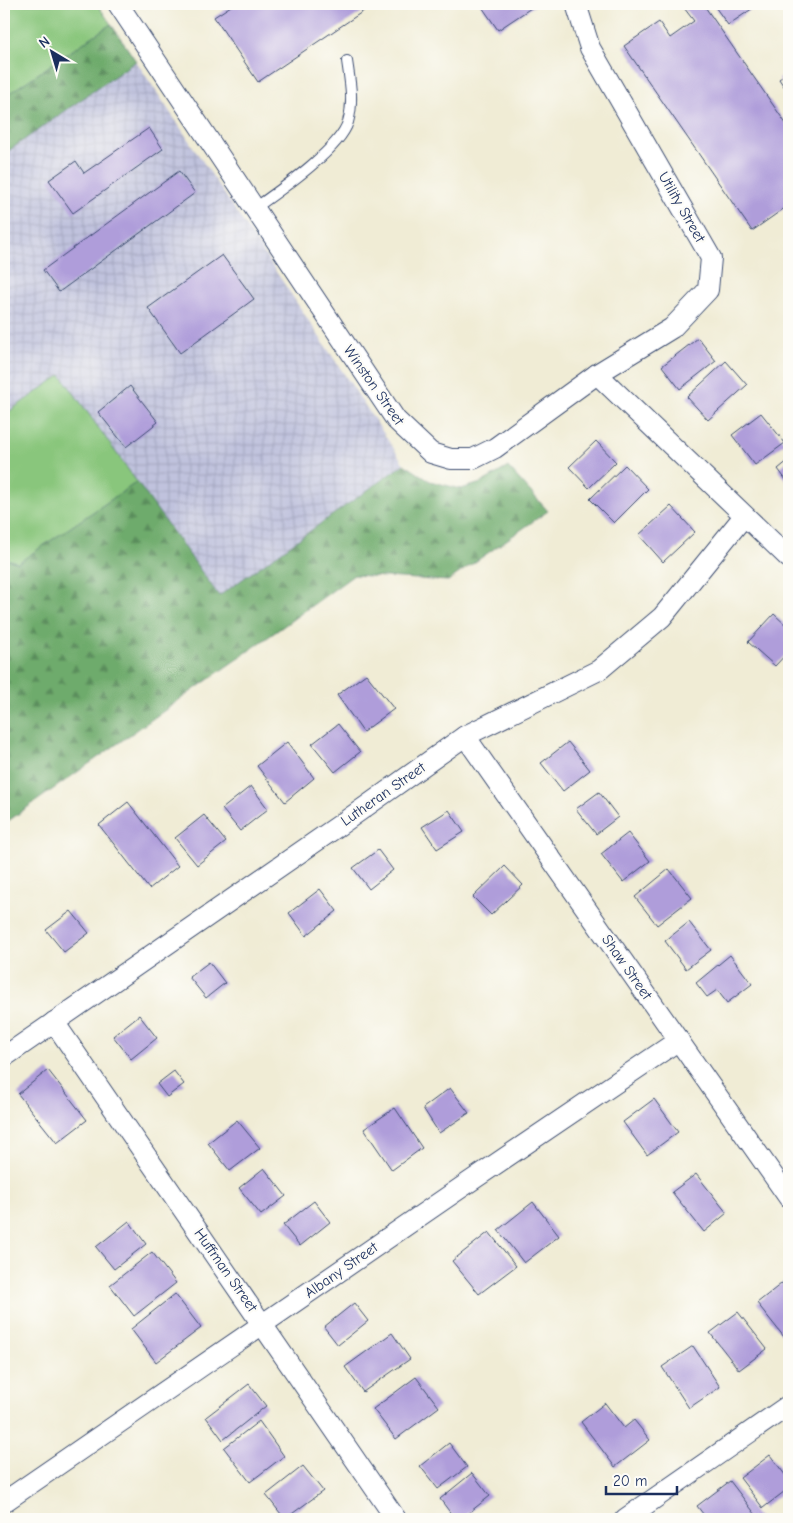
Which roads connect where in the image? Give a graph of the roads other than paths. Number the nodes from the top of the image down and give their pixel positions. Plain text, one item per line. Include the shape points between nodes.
1 (118, 4) edge
2 (576, 4) edge
3 (347, 61) dead end
4 (255, 208) junction
5 (597, 374) junction
6 (744, 516) junction
7 (789, 558) edge
8 (465, 736) junction
9 (54, 1022) junction
10 (679, 1040) junction
11 (4, 1057) edge
12 (789, 1198) edge
13 (263, 1324) junction
14 (789, 1405) edge
15 (4, 1502) edge
16 (396, 1519) edge
17 (625, 1519) edge

1 - 4 street, Winston Street
2 - 5 street, Utility Street via 590,48 710,258 708,290 672,328
3 - 4 lane via 352,98 348,124 330,150
4 - 5 street, Winston Street via 396,420 431,453 451,459 473,459 495,448
5 - 6 street
6 - 7 street
6 - 8 street, Lutheran Street via 662,617 600,670
8 - 9 street, Lutheran Street
8 - 10 street, Shaw Street
9 - 11 street, Lutheran Street
9 - 13 street, Huffman Street
10 - 12 street, Shaw Street
10 - 13 street, Albany Street
13 - 15 street, Albany Street
13 - 16 street, Huffman Street
14 - 17 street

